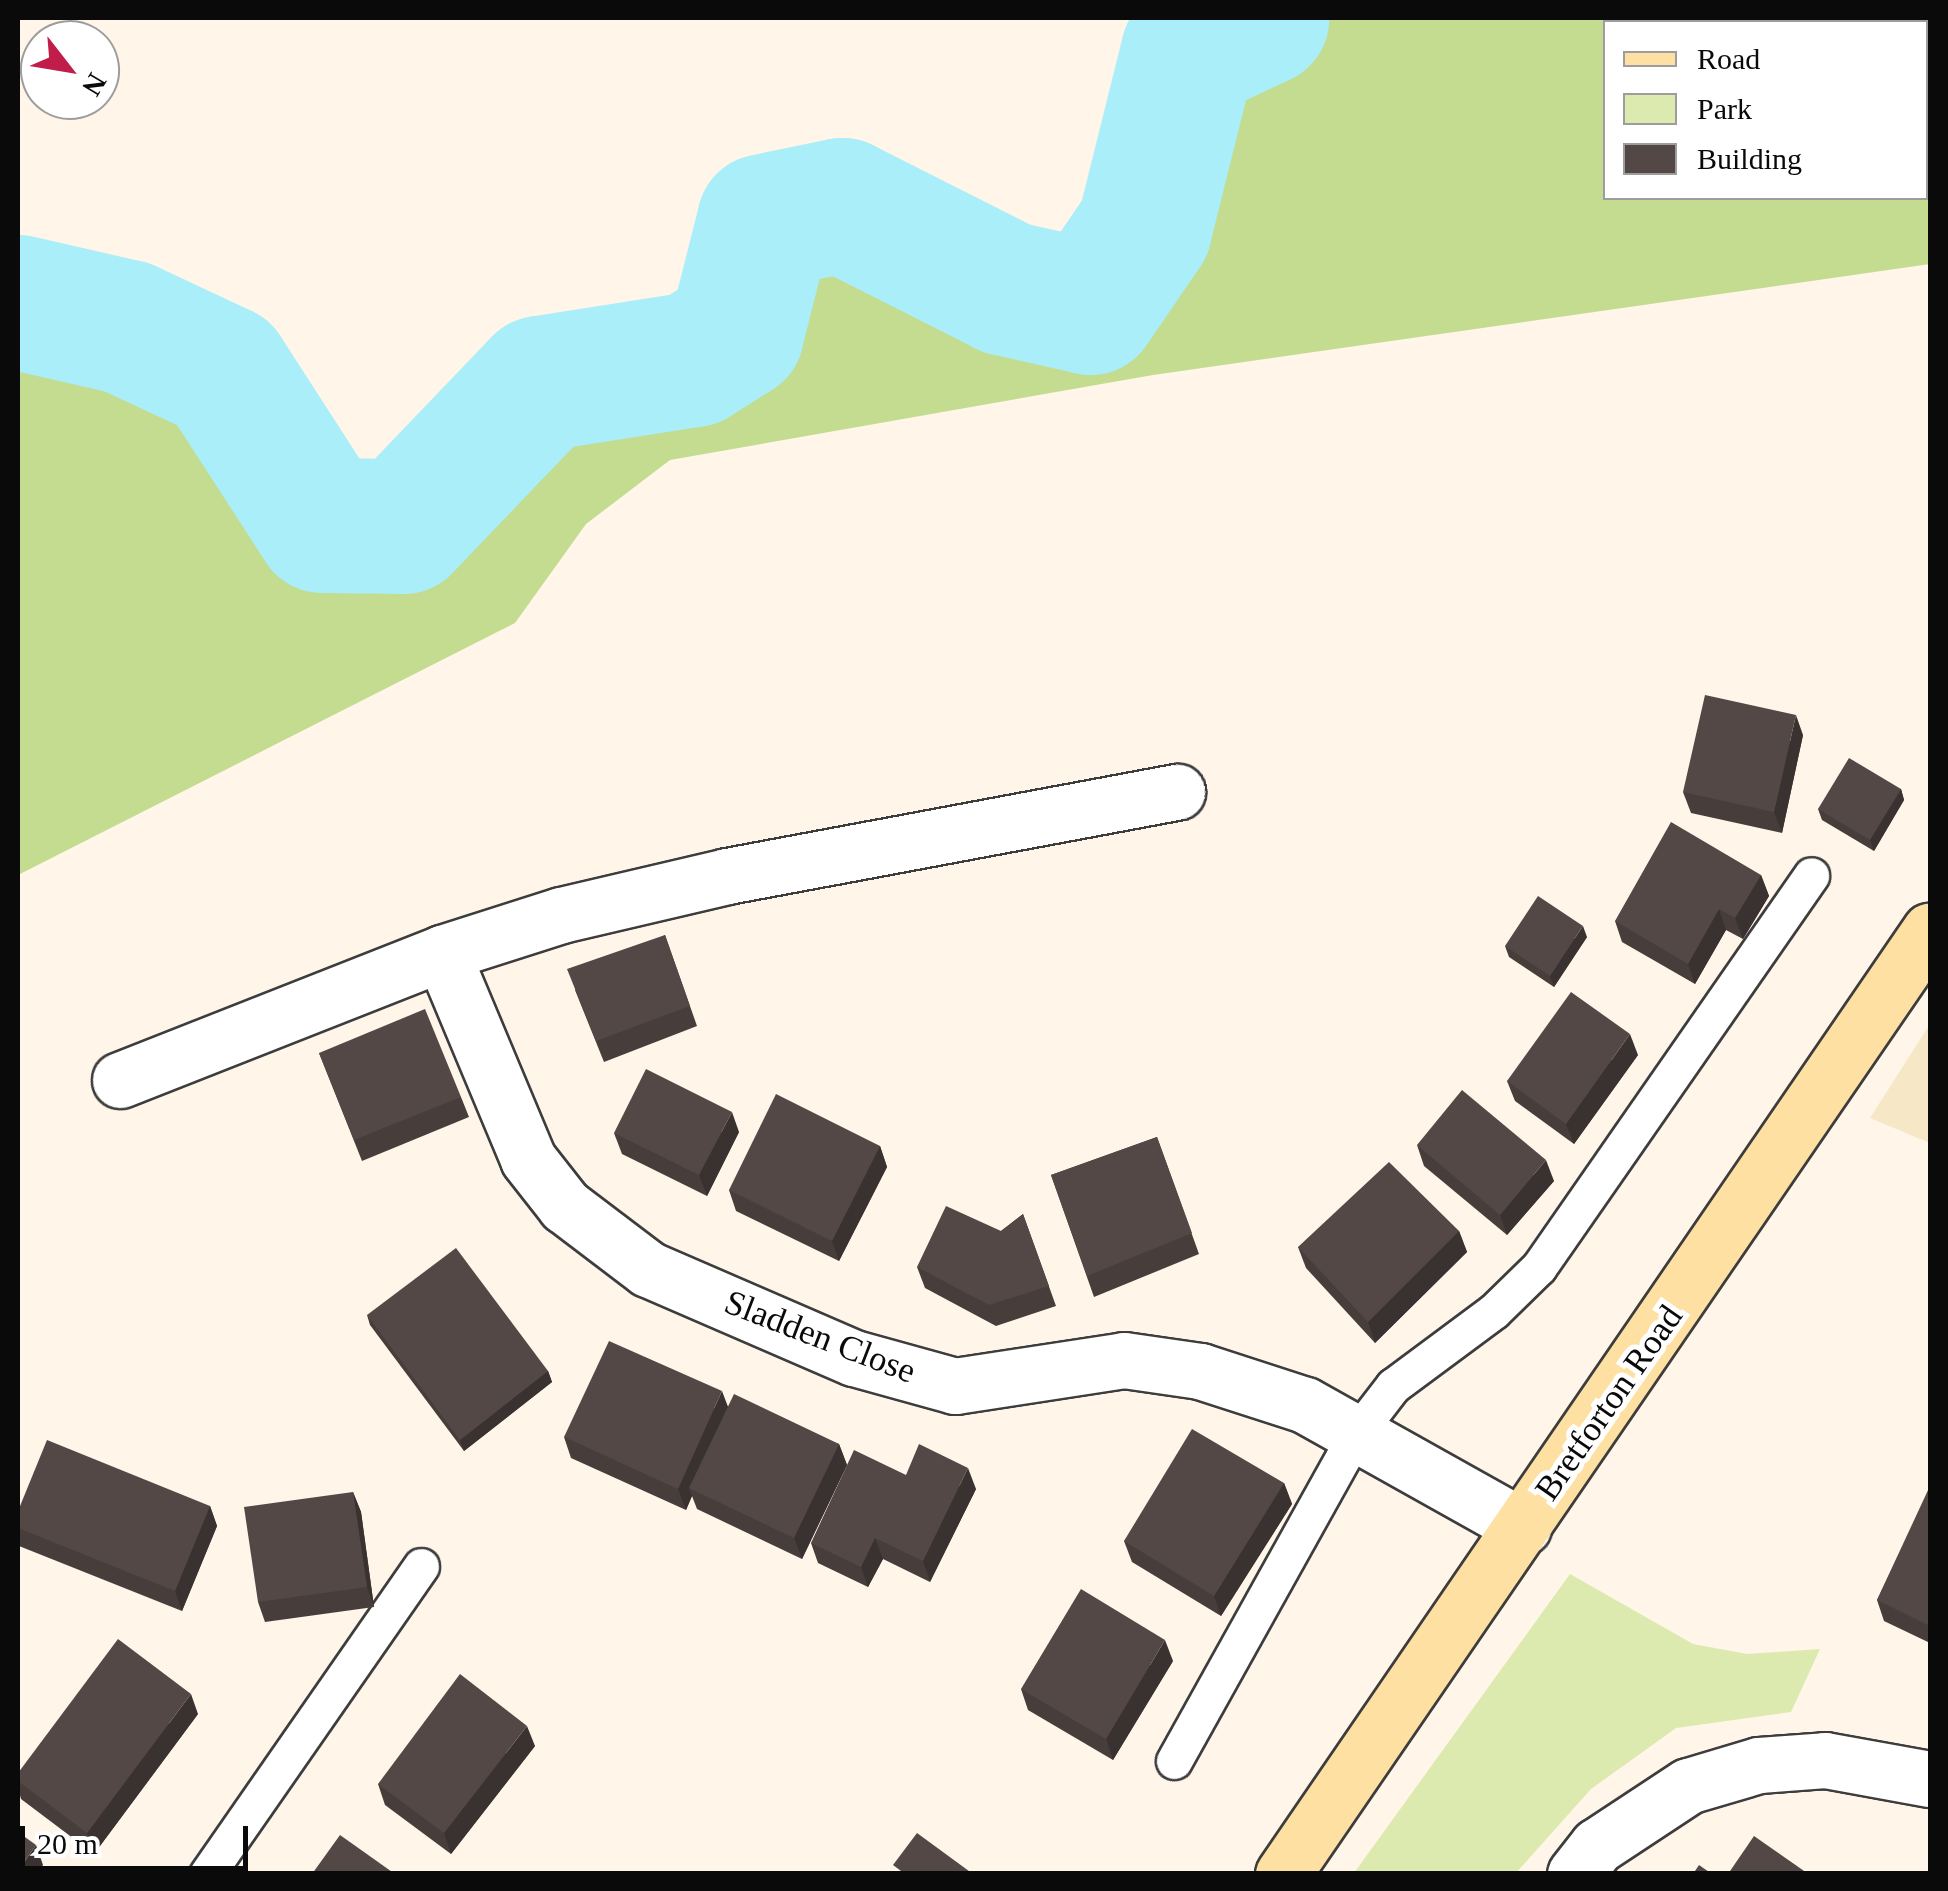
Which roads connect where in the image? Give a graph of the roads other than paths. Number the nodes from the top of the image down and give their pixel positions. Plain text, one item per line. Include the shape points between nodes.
1 (1177, 792) dead end
2 (1811, 875) dead end
3 (1930, 930) edge
4 (442, 952) junction
5 (120, 1080) dead end
6 (1356, 1434) junction
7 (1524, 1526) junction
8 (421, 1566) dead end
9 (1174, 1761) dead end
10 (1930, 1779) edge
11 (207, 1874) edge
12 (1283, 1874) edge
13 (1575, 1874) edge

1 - 4 street via 727,876 561,915
2 - 6 lane via 1538,1267 1494,1311 1394,1386
3 - 7 main road, Bretforton Road
4 - 5 street
4 - 6 street, Sladden Close via 528,1159 566,1206 648,1269 854,1358 956,1386 1124,1360 1200,1371 1305,1406
6 - 7 street, Sladden Close
6 - 9 lane
7 - 12 main road, Bretforton Road
8 - 11 lane
10 - 13 street via 1825,1760 1759,1765 1688,1786 1598,1846

